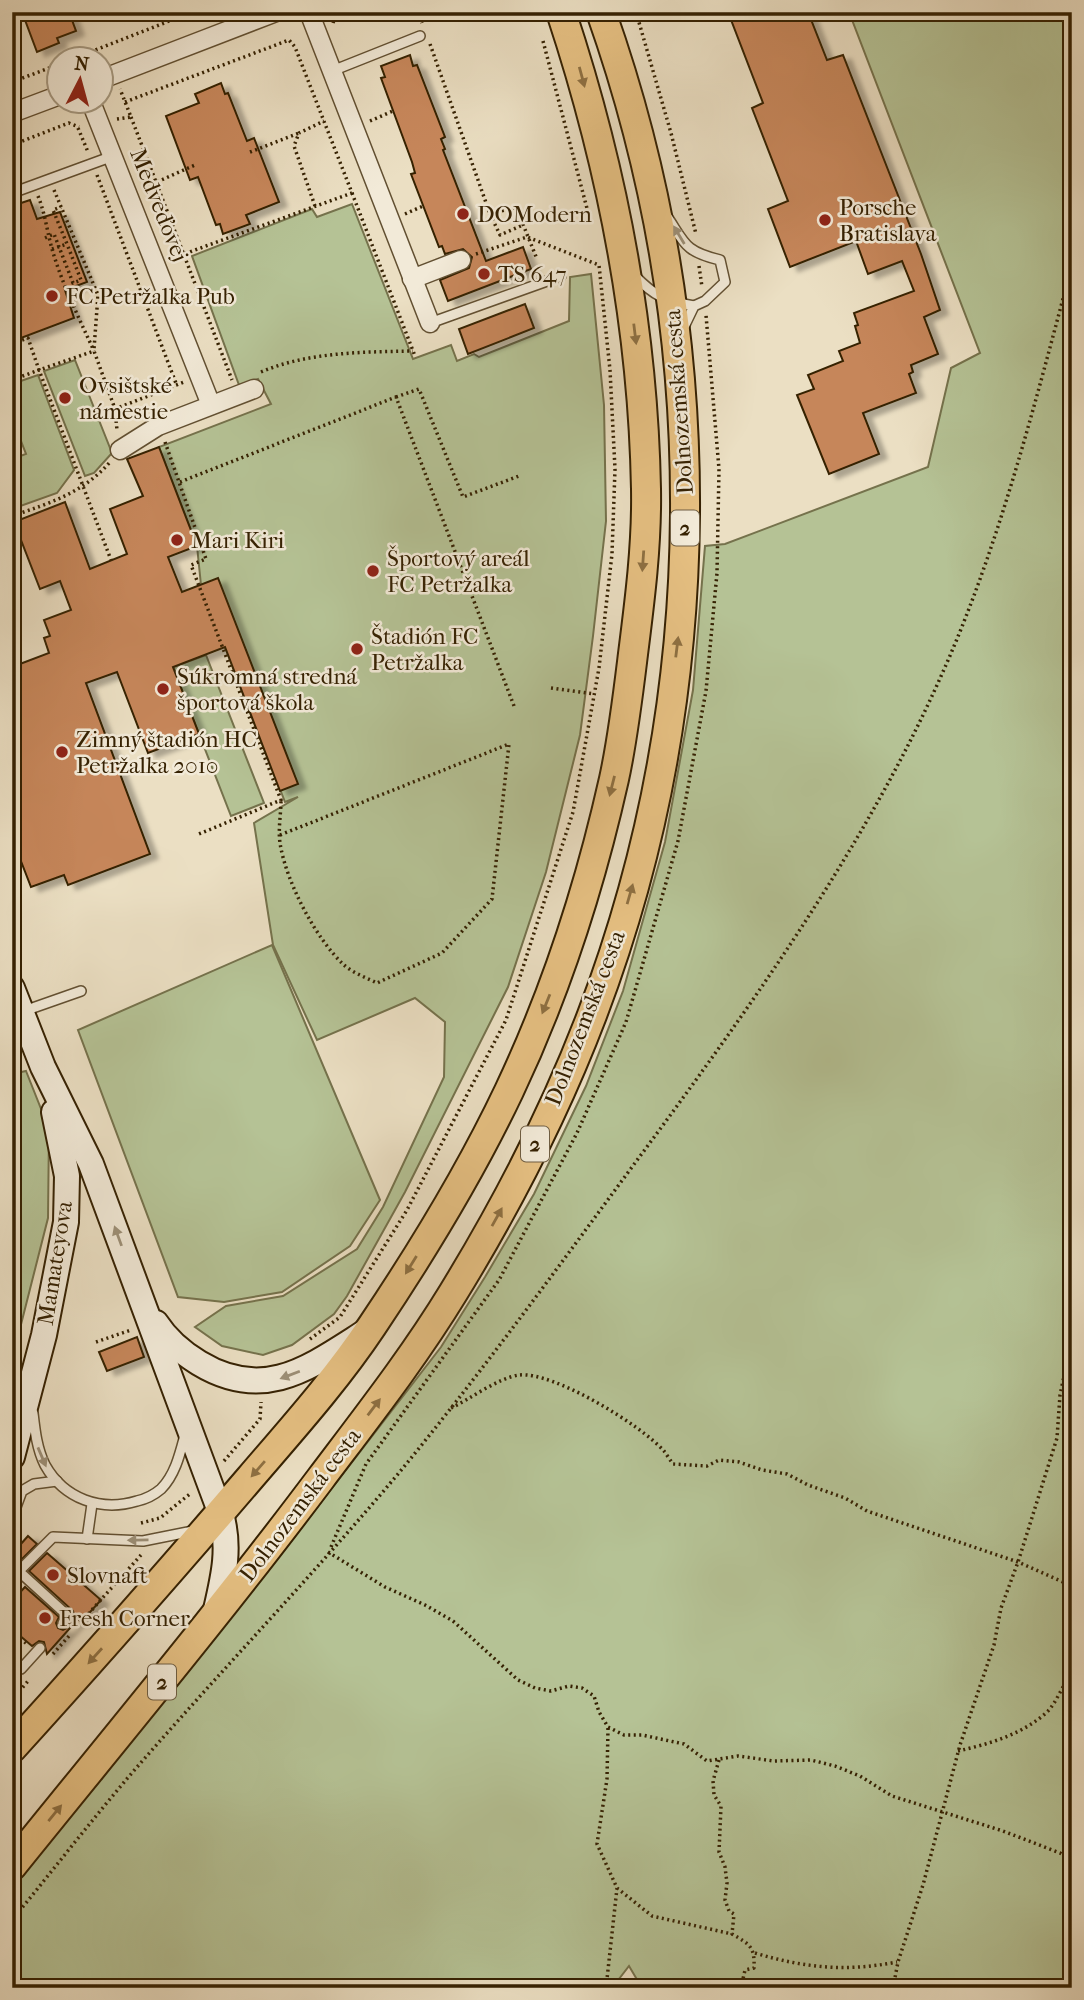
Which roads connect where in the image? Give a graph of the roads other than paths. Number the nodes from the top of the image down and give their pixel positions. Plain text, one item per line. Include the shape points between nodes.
1 (276, 12) edge
2 (309, 12) edge
3 (561, 12) edge
4 (601, 12) edge
5 (424, 37) road end
6 (332, 71) junction
7 (116, 74) edge
8 (46, 100) edge
9 (12, 113) edge
10 (97, 116) edge
11 (113, 156) junction
12 (12, 193) edge
13 (652, 193) junction
14 (461, 260) road end
15 (612, 266) junction
16 (561, 276) dead end
17 (412, 279) junction
18 (683, 304) junction
19 (430, 323) joint
20 (256, 381) road end
21 (211, 405) junction
22 (120, 450) road end
23 (12, 988) edge
24 (81, 990) dead end
25 (22, 1012) junction
26 (43, 1067) junction
27 (146, 1312) junction
28 (370, 1329) junction
29 (29, 1390) junction
30 (187, 1426) junction
31 (12, 1457) edge
32 (57, 1481) junction
33 (92, 1504) junction
34 (12, 1518) edge
35 (213, 1523) junction
36 (87, 1539) junction
37 (14, 1572) edge
38 (214, 1618) junction
39 (63, 1623) dead end
40 (38, 1651) road end
41 (12, 1661) edge
42 (12, 1748) edge
43 (12, 1866) edge

1 - 7 street
2 - 6 street
3 -> 15 main road, Dolnozemská cesta / 2 via 591,113
4 - 13 main road, Dolnozemská cesta / 2 via 627,91
5 - 6 lane
6 - 17 street
8 - 9 street
10 - 11 street, Medveďovej
11 - 12 lane
11 - 21 street, Medveďovej
13 - 18 main road, Dolnozemská cesta / 2
18 -> 13 lane via 705,301 725,282 720,260 698,255 686,246
14 - 17 street
15 - 18 lane via 652,293
15 -> 28 main road, Dolnozemská cesta / 2 via 639,372 646,492 639,604 615,776 567,949 522,1063 433,1228
16 - 19 lane
17 - 19 street
38 -> 18 main road, Dolnozemská cesta / 2 via 447,1303 536,1143 593,1014 642,852 669,715 685,534 685,448 677,341
20 - 21 street
21 - 22 street via 158,426
23 - 25 street, Mamateyova
24 - 25 lane
25 - 26 street, Mamateyova
27 -> 26 street, Mamateyova via 91,1164
26 - 29 street, Mamateyova via 64,1152 67,1204 52,1296
28 -> 27 street via 297,1372 247,1381 214,1371 183,1352
27 - 30 street, Mamateyova
28 -> 35 main road, Dolnozemská cesta / 2
29 - 31 street, Mamateyova
29 -> 32 lane via 37,1444
30 - 33 lane via 179,1458 160,1490 125,1505
30 - 35 street, Mamateyova
32 - 33 lane
32 - 34 lane via 22,1491
33 - 36 lane
35 -> 36 lane via 143,1541
35 - 38 street, Mamateyova via 226,1541
35 -> 42 main road, Dolnozemská cesta / 2
36 - 37 lane via 53,1537
37 - 39 lane via 68,1616
43 -> 38 main road, Dolnozemská cesta / 2
40 - 41 lane via 21,1669

